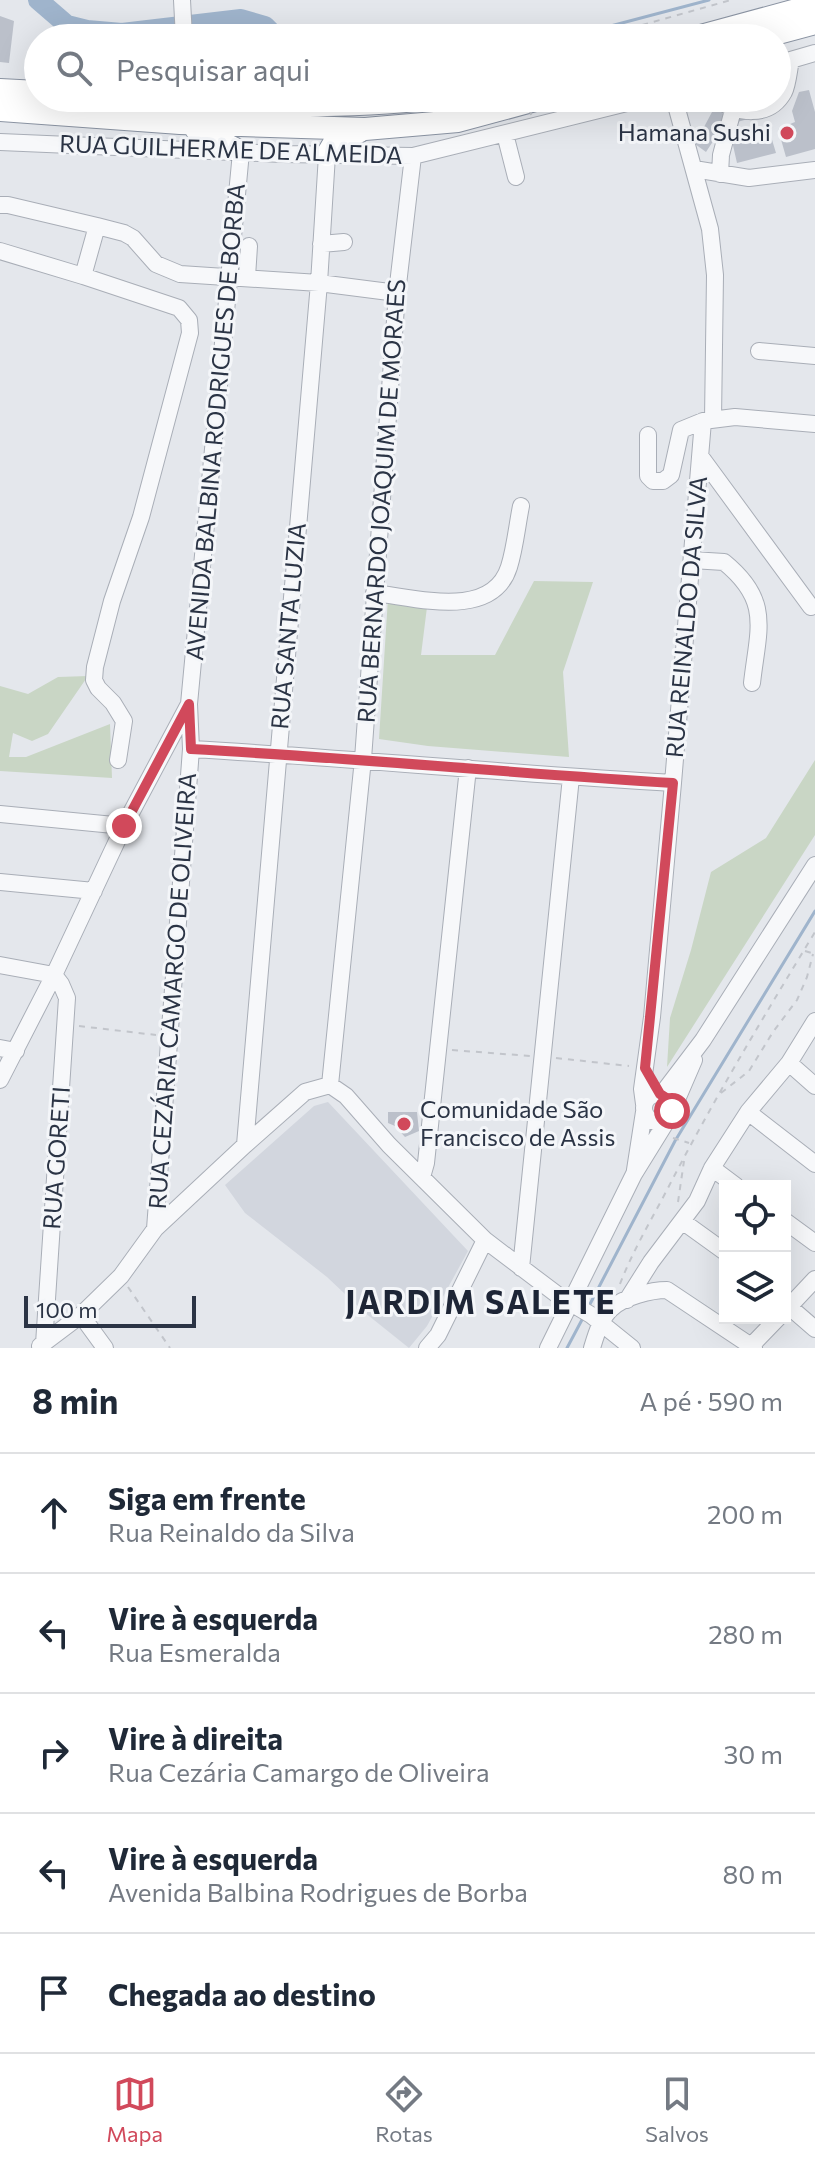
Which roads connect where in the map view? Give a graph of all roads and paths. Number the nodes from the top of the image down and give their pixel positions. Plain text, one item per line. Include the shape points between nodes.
1 (182, 0) edge
2 (731, 0) edge
3 (815, 5) edge
4 (815, 23) edge
5 (183, 24) edge
6 (646, 24) edge
7 (745, 24) edge
8 (791, 30) edge
9 (815, 53) edge
10 (791, 60) edge
11 (0, 90) edge
12 (24, 91) edge
13 (0, 110) edge
14 (24, 110) edge
15 (188, 112) edge
16 (224, 112) edge
17 (505, 112) edge
18 (592, 112) edge
19 (678, 112) edge
20 (732, 112) edge
21 (365, 129) junction
22 (505, 134) junction
23 (0, 142) edge
24 (241, 152) junction
25 (327, 155) junction
26 (413, 156) junction
27 (694, 169) junction
28 (815, 170) edge
29 (720, 174) junction
30 (516, 177) dead end
31 (0, 205) edge
32 (97, 226) junction
33 (344, 242) dead end
34 (321, 244) junction
35 (249, 246) dead end
36 (0, 251) edge
37 (83, 276) junction
38 (239, 277) junction
39 (319, 283) junction
40 (397, 296) junction
41 (380, 319) dead end
42 (759, 351) dead end
43 (815, 356) edge
44 (708, 420) junction
45 (815, 424) edge
46 (648, 435) dead end
47 (701, 457) junction
48 (521, 506) dead end
49 (692, 560) junction
50 (374, 593) junction
51 (811, 607) dead end
52 (752, 683) dead end
53 (189, 704) junction
54 (191, 749) junction
55 (277, 754) junction
56 (363, 759) junction
57 (118, 760) dead end
58 (468, 768) junction
59 (571, 777) junction
60 (673, 783) junction
61 (0, 814) edge
62 (124, 826) junction
63 (815, 865) edge
64 (0, 882) edge
65 (94, 891) junction
66 (75, 932) junction
67 (815, 932) edge
68 (804, 951) junction
69 (814, 954) edge
70 (0, 965) edge
71 (54, 975) junction
72 (67, 998) junction
73 (815, 1021) edge
74 (66, 1025) junction
75 (168, 1037) junction
76 (703, 1040) junction
77 (8, 1050) edge
78 (789, 1063) junction
79 (645, 1068) junction
80 (0, 1080) edge
81 (330, 1085) junction
82 (815, 1086) edge
83 (661, 1094) junction
84 (718, 1095) junction
85 (644, 1108) junction
86 (748, 1112) junction
87 (670, 1122) junction
88 (690, 1143) junction
89 (245, 1145) junction
90 (684, 1156) junction
91 (815, 1164) edge
92 (712, 1168) junction
93 (634, 1174) junction
94 (422, 1177) junction
95 (728, 1180) edge
96 (683, 1220) junction
97 (791, 1225) edge
98 (155, 1229) junction
99 (485, 1240) junction
100 (815, 1243) edge
101 (719, 1247) edge
102 (521, 1268) junction
103 (121, 1276) junction
104 (815, 1279) edge
105 (620, 1283) dead end
106 (627, 1300) junction
107 (791, 1302) edge
108 (586, 1313) junction
109 (791, 1314) edge
110 (81, 1315) junction
111 (771, 1324) edge
112 (815, 1329) edge
113 (39, 1346) edge
114 (751, 1347) edge
115 (105, 1348) edge
116 (170, 1348) edge
117 (427, 1348) edge
118 (548, 1348) edge
119 (592, 1348) edge
120 (632, 1348) edge

1 - 5 street
2 - 6 path
3 - 7 highway
4 - 8 highway
9 - 10 street
11 - 12 highway
13 - 14 highway
15 - 24 highway
16 - 21 highway
17 - 21 highway
18 - 22 street, RUA GUILHERME DE ALMEIDA
19 - 27 street, RUA REINALDO DA SILVA
20 - 29 street
21 - 25 highway via 334,143
22 - 26 street, RUA GUILHERME DE ALMEIDA
22 - 30 street
23 - 24 street, RUA GUILHERME DE ALMEIDA
24 - 25 street, RUA GUILHERME DE ALMEIDA
24 - 38 street, AVENIDA BALBINA RODRIGUES DE BORBA
25 - 26 street, RUA GUILHERME DE ALMEIDA
25 - 34 street, RUA SANTA LUZIA
26 - 40 street, RUA BERNARDO JOAQUIM DE MORAES
27 - 29 street
27 - 44 street, RUA REINALDO DA SILVA via 710,229 715,275
28 - 29 street via 749,178
31 - 32 street
32 - 37 street
32 - 38 street via 133,238 156,264 180,274
33 - 34 street
34 - 39 street, RUA SANTA LUZIA
35 - 38 street
36 - 37 street
37 - 57 street via 179,308 189,320 190,333 95,667 98,688 124,721
38 - 39 street
38 - 53 street, AVENIDA BALBINA RODRIGUES DE BORBA
39 - 40 street
39 - 55 street, RUA SANTA LUZIA
40 - 41 street
40 - 50 street, RUA BERNARDO JOAQUIM DE MORAES
42 - 43 street
44 - 45 street via 735,417
44 - 46 street via 681,430 671,475 663,481 648,476
44 - 47 street, RUA REINALDO DA SILVA
47 - 49 street, RUA REINALDO DA SILVA
47 - 51 street
48 - 50 street via 508,570 481,597 448,604
49 - 52 street via 724,562 757,602
49 - 60 street, RUA REINALDO DA SILVA
50 - 56 street, RUA BERNARDO JOAQUIM DE MORAES
53 - 54 street, RUA CEZÁRIA CAMARGO DE OLIVEIRA
53 - 62 street, AVENIDA BALBINA RODRIGUES DE BORBA
54 - 55 street
54 - 75 street, RUA CEZÁRIA CAMARGO DE OLIVEIRA
55 - 56 street
55 - 89 street, RUA SANTA LUZIA
56 - 58 street
56 - 81 street, RUA BERNARDO JOAQUIM DE MORAES
58 - 59 street
58 - 94 street
59 - 60 street
59 - 102 street
60 - 79 street, RUA REINALDO DA SILVA
61 - 62 street
62 - 65 street, AVENIDA BALBINA RODRIGUES DE BORBA
63 - 76 street
64 - 65 street
65 - 66 street, AVENIDA BALBINA RODRIGUES DE BORBA
66 - 71 street, AVENIDA BALBINA RODRIGUES DE BORBA
66 - 72 street, RUA GORETI
67 - 68 path
68 - 69 path
68 - 84 path
69 - 84 path via 797,1000 749,1071
70 - 71 street
71 - 72 street
71 - 77 street, AVENIDA BALBINA RODRIGUES DE BORBA
72 - 74 street, RUA GORETI
73 - 78 street
74 - 75 path
74 - 113 street, RUA GORETI
75 - 98 street, RUA CEZÁRIA CAMARGO DE OLIVEIRA
76 - 83 street
76 - 87 street
77 - 80 street, AVENIDA BALBINA RODRIGUES DE BORBA
78 - 82 street
78 - 86 street
79 - 83 street
79 - 85 street, RUA REINALDO DA SILVA
81 - 89 street via 305,1092
81 - 94 street
83 - 85 street via 650,1096
83 - 87 street via 671,1101
84 - 88 path
85 - 87 street via 654,1122
85 - 93 street, RUA REINALDO DA SILVA
86 - 91 street
86 - 92 street
87 - 88 path
87 - 93 street
88 - 90 path
89 - 98 street
90 - 96 path via 677,1212
90 - 105 path
92 - 95 street
92 - 96 street
93 - 108 street
94 - 99 street
96 - 101 street
96 - 106 street
97 - 100 street
98 - 103 street
99 - 102 street
99 - 117 street
102 - 108 street
103 - 110 street
103 - 116 path
104 - 107 street
106 - 108 street
106 - 114 street via 667,1290
108 - 118 street
108 - 119 street
108 - 120 street
109 - 112 street
110 - 113 street
110 - 115 street
111 - 114 street

